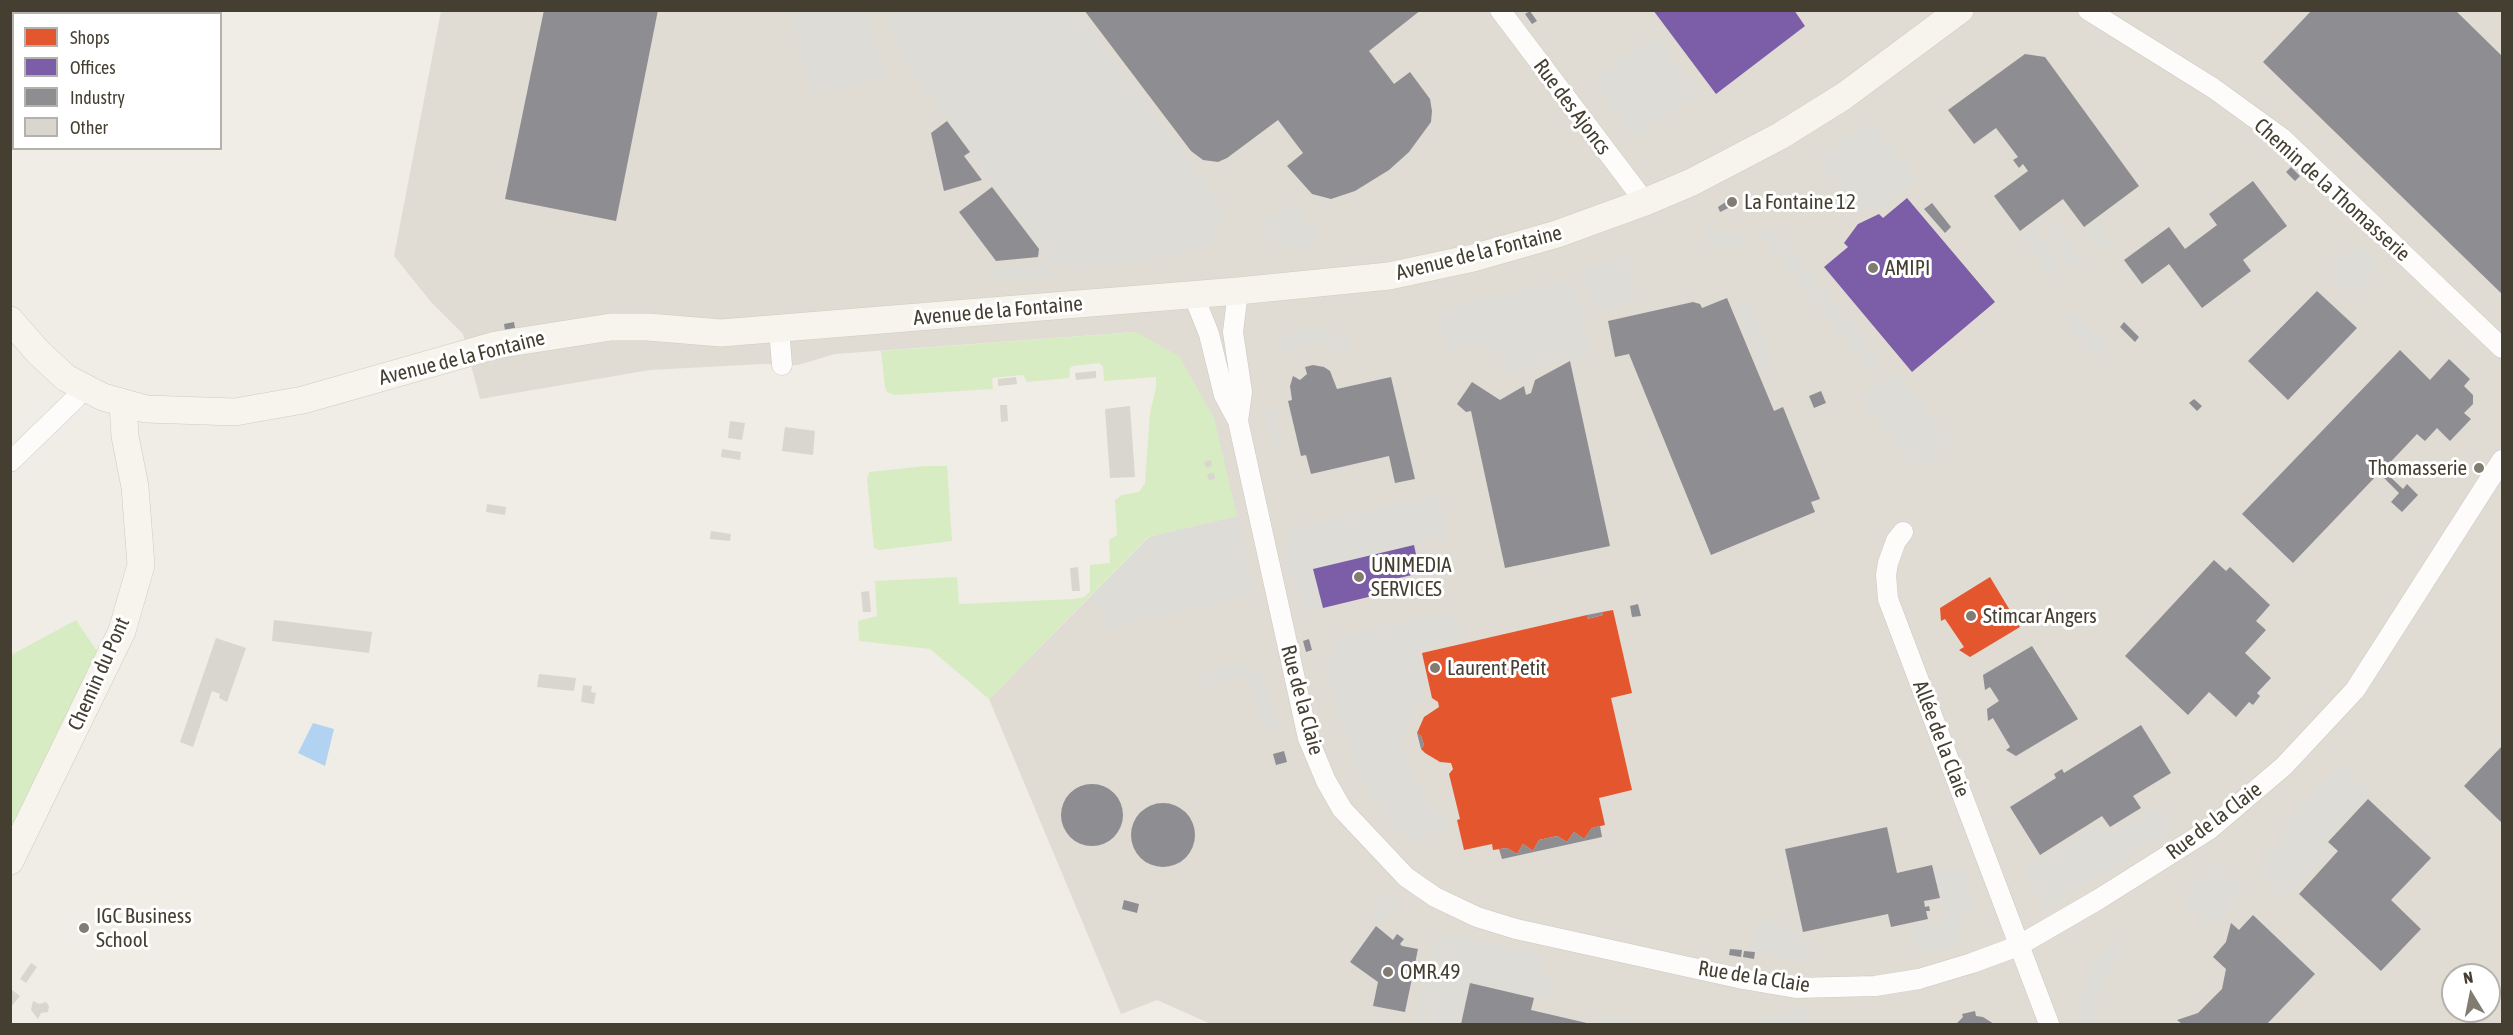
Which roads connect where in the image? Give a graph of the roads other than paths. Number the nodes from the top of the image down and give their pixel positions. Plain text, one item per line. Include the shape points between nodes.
1 (1500, 10) edge
2 (1960, 10) edge
3 (2088, 10) edge
4 (1645, 202) junction
5 (1238, 291) junction
6 (1193, 294) junction
7 (10, 320) edge
8 (779, 329) junction
9 (2502, 348) edge
10 (782, 365) dead end
11 (83, 388) junction
12 (123, 404) junction
13 (1238, 421) junction
14 (2502, 460) edge
15 (10, 462) edge
16 (1903, 532) dead end
17 (10, 861) edge
18 (2018, 946) junction
19 (2049, 1024) edge

1 - 4 street, Rue des Ajoncs
2 - 4 street, Avenue de la Fontaine via 1864,82 1780,136
3 - 9 street, Chemin de la Thomasserie via 2213,88 2282,138
4 - 5 street, Avenue de la Fontaine via 1557,234 1431,268
5 - 6 street, Avenue de la Fontaine
5 - 13 street, Rue de la Claie via 1233,332 1242,392
6 - 8 street, Avenue de la Fontaine
6 - 13 street, Rue de la Claie via 1209,334 1224,395
7 - 11 street, Avenue de la Fontaine via 50,363
8 - 10 street
8 - 12 street, Avenue de la Fontaine via 720,333 611,327 496,345 303,400 235,412 168,411
11 - 12 street, Avenue de la Fontaine
11 - 15 street
12 - 17 street, Chemin du Pont via 141,565 122,631
13 - 18 street, Rue de la Claie via 1308,738 1342,809 1406,877 1477,917 1516,929 1743,980 1796,988 1875,986 1919,979
14 - 18 street, Rue de la Claie via 2355,690 2284,766 2210,829
16 - 18 street, Allée de la Claie via 1888,563 1888,599
18 - 19 street, Allée de la Claie

